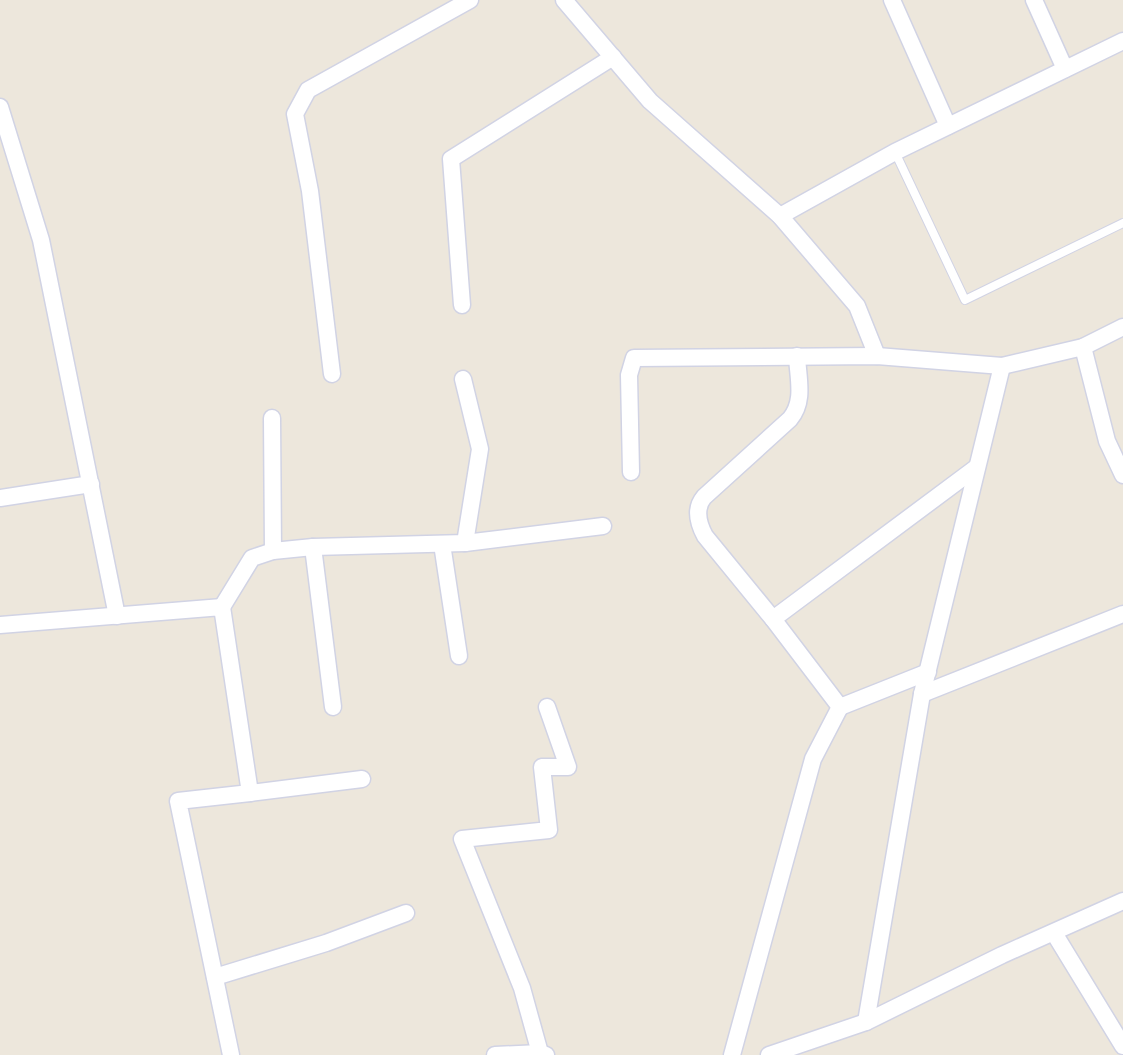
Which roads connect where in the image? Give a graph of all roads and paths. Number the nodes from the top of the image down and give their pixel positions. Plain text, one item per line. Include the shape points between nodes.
1 (470, 0) edge
2 (564, 0) edge
3 (892, 0) edge
4 (1034, 0) edge
5 (1123, 41) edge
6 (613, 57) junction
7 (1065, 69) junction
8 (0, 107) edge
9 (948, 126) junction
10 (895, 152) junction
11 (780, 216) junction
12 (1123, 223) edge
13 (462, 305) dead end
14 (1123, 327) edge
15 (1083, 347) junction
16 (797, 356) junction
17 (877, 356) junction
18 (1002, 366) junction
19 (332, 374) dead end
20 (463, 379) dead end
21 (272, 418) dead end
22 (977, 467) junction
23 (631, 472) dead end
24 (1123, 475) edge
25 (91, 484) junction
26 (0, 498) edge
27 (603, 526) dead end
28 (465, 543) junction
29 (442, 544) junction
30 (314, 547) junction
31 (273, 551) junction
32 (222, 607) junction
33 (1123, 614) edge
34 (117, 616) junction
35 (773, 619) junction
36 (0, 625) edge
37 (459, 656) dead end
38 (927, 672) junction
39 (922, 694) junction
40 (333, 707) dead end
41 (547, 707) dead end
42 (840, 707) junction
43 (362, 779) dead end
44 (250, 793) junction
45 (1123, 901) edge
46 (406, 913) dead end
47 (1054, 933) junction
48 (215, 977) junction
49 (867, 1022) junction
50 (1123, 1046) edge
51 (543, 1054) edge
52 (231, 1055) edge
53 (495, 1055) edge
54 (500, 1055) edge
55 (732, 1055) edge
56 (769, 1055) edge

1 - 19 street via 308,90 296,114 310,191
2 - 6 street
3 - 9 street
4 - 7 street
5 - 7 street
6 - 11 street via 650,101
6 - 13 street via 451,159
7 - 9 street
8 - 25 street via 41,240
9 - 10 street
10 - 11 street
10 - 12 lane via 965,300
11 - 17 street via 857,306
14 - 15 street
15 - 18 street
15 - 24 street via 1107,441
16 - 17 street
16 - 23 street via 634,358 629,375
16 - 35 street via 798,409 700,501 698,511 705,536
17 - 18 street
18 - 22 street
20 - 28 street via 480,449
21 - 31 street
22 - 35 street
22 - 38 street
25 - 26 street
25 - 34 street
27 - 28 street
28 - 29 street
29 - 30 street
29 - 37 street
30 - 31 street
30 - 40 street
31 - 32 street via 252,558
32 - 34 street
32 - 44 street
33 - 39 street
34 - 36 street
35 - 42 street
38 - 39 street
38 - 42 street
39 - 49 street
41 - 51 street via 568,767 542,767 549,830 462,839 522,988
42 - 55 street via 813,759
43 - 44 street
44 - 48 street via 178,801
45 - 47 street
46 - 48 street via 326,943
47 - 49 street
47 - 50 street
48 - 52 street
49 - 56 street
51 - 54 street
53 - 54 street

